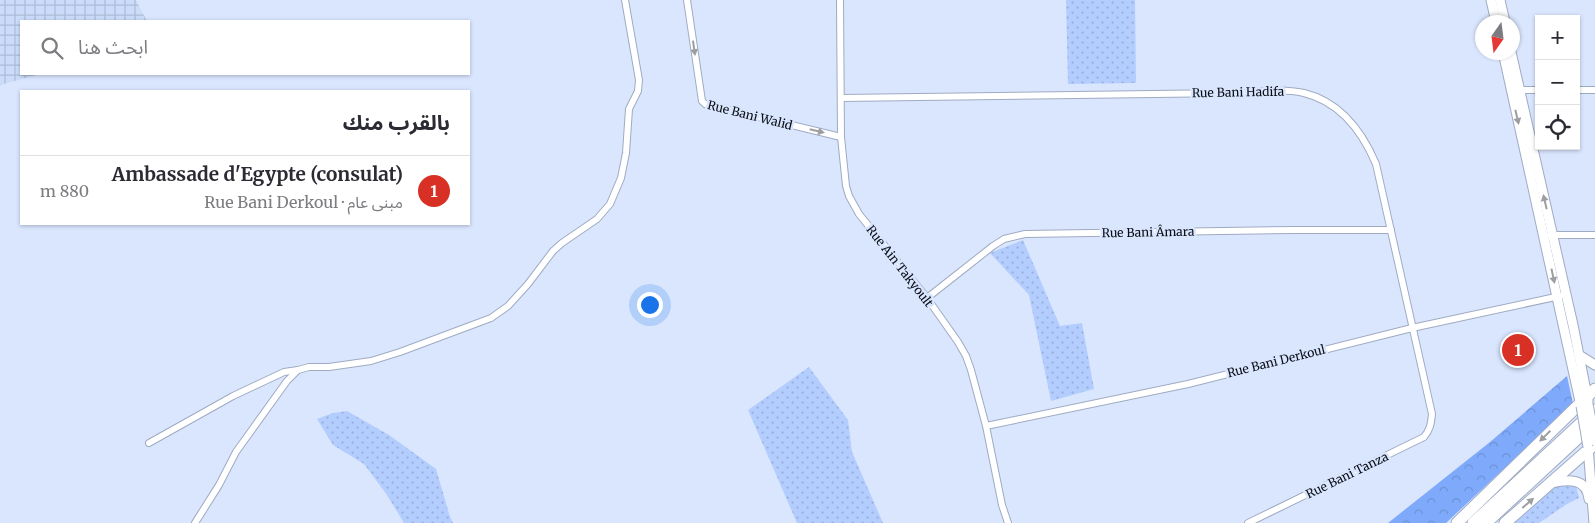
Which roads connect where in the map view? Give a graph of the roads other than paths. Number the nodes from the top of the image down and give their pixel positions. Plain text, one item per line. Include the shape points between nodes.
1 (625, 0) edge
2 (687, 0) edge
3 (840, 0) edge
4 (1491, 0) edge
5 (1500, 0) edge
6 (1494, 15) edge
7 (1503, 15) edge
8 (1506, 60) edge
9 (1513, 60) edge
10 (1516, 90) junction
11 (1535, 90) edge
12 (1580, 90) edge
13 (1595, 90) edge
14 (841, 98) junction
15 (840, 136) junction
16 (1391, 230) junction
17 (1548, 235) junction
18 (1595, 235) edge
19 (1562, 295) junction
20 (927, 298) junction
21 (1412, 328) junction
22 (1579, 356) junction
23 (1595, 365) edge
24 (298, 370) junction
25 (1588, 401) edge
26 (1432, 414) joint
27 (1595, 423) edge
28 (986, 426) junction
29 (149, 443) dead end
30 (1593, 445) edge
31 (1550, 483) junction
32 (1594, 520) edge
33 (195, 523) edge
34 (1008, 523) edge
35 (1248, 523) edge
36 (1457, 523) edge
37 (1473, 523) edge
38 (1486, 523) edge
39 (1505, 523) edge

1 - 24 street via 639,87 629,110 623,171 605,211 553,251 508,306 491,318 371,361
2 -> 15 street, Rue Bani Walid via 702,102
3 - 14 street, Rue Ain Takyoult
4 - 6 street
5 - 7 street
8 - 10 street
9 - 10 street
10 - 11 street
10 - 17 street
12 - 13 street
14 - 15 street, Rue Ain Takyoult
14 - 16 street, Rue Bani Hadifa via 1303,93 1334,107 1360,132 1376,164
15 - 20 street, Rue Ain Takyoult via 849,196 859,214
16 - 20 street, Rue Bani Âmara via 1026,234 993,246
16 - 21 street, Rue Bani Hadifa
17 - 18 street
17 - 19 street
19 - 21 street, Rue Bani Derkoul
19 - 22 street
19 - 25 street
20 - 28 street, Rue Ain Takyoult via 966,356
21 - 26 street, Rue Bani Hadifa
21 - 28 street, Rue Bani Derkoul via 1188,384
22 - 23 street
22 - 25 street
24 - 29 street via 284,372 234,396
24 - 33 street via 287,380 236,452
25 - 30 street, bridge
25 -> 36 highway
25 - 37 highway
26 - 35 street, Rue Bani Tanza via 1429,431 1424,438
27 - 38 highway
28 - 34 street, Rue Ain Takyoult
30 - 31 highway
30 - 32 street
31 - 32 street via 1567,481 1585,486
39 -> 31 highway

